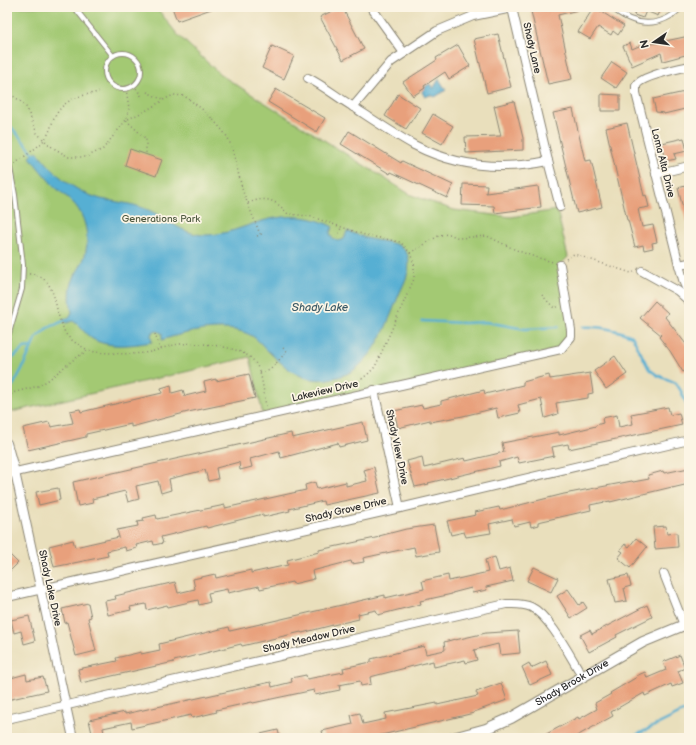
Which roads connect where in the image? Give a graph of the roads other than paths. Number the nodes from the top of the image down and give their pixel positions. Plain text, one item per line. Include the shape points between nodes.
1 (74, 7) edge
2 (371, 7) edge
3 (471, 7) edge
4 (611, 7) edge
5 (682, 7) edge
6 (512, 8) edge
7 (473, 16) junction
8 (404, 53) junction
9 (113, 56) junction
10 (689, 66) edge
11 (308, 78) dead end
12 (353, 107) junction
13 (548, 161) junction
14 (7, 162) edge
15 (689, 166) edge
16 (656, 174) junction
17 (560, 207) dead end
18 (689, 263) edge
19 (560, 265) road end
20 (679, 266) junction
21 (642, 270) road end
22 (689, 294) edge
23 (689, 301) edge
24 (7, 340) edge
25 (374, 390) junction
26 (689, 440) edge
27 (7, 443) edge
28 (11, 473) edge
29 (400, 508) junction
30 (664, 574) dead end
31 (40, 589) junction
32 (7, 597) edge
33 (687, 624) edge
34 (583, 677) junction
35 (66, 704) junction
36 (7, 719) edge
37 (73, 738) edge
38 (453, 738) edge

1 - 9 lane
2 - 8 street
3 - 7 lane
4 - 5 lane via 628,19 640,23 672,17
6 - 7 street, Shady Lane
6 - 13 street, Shady Lane
7 - 8 street, Shady Lane via 437,31
8 - 12 street, Shady Lane via 391,62
9 - 9 lane via 106,66 106,78 109,83 120,89 134,85 140,73 138,62 134,57 124,53
10 - 16 street, Loma Alta Drive via 654,75 639,82 636,87
11 - 12 street
12 - 13 street via 413,144 450,159 478,165 508,167
13 - 17 street, Shady Lane
14 - 24 lane via 23,258 22,289
15 - 16 street
16 - 20 street, Loma Alta Drive
18 - 20 street
19 - 25 street, Lakeview Drive via 571,330 571,337 561,349
20 - 22 street, Loma Alta Drive
21 - 23 street via 678,291
25 - 28 street, Lakeview Drive
25 - 29 street, Shady View Drive
26 - 29 street, Shady Grove Drive
27 - 28 street, Shady Lake Drive
28 - 31 street, Shady Lake Drive
29 - 31 street, Shady Grove Drive
30 - 33 street
31 - 32 street, Shady Grove Drive
31 - 35 street, Shady Lake Drive
33 - 34 street, Shady Brook Drive via 643,642
34 - 35 street, Shady Meadow Drive via 541,614 520,604 506,604
34 - 38 street, Shady Brook Drive via 511,718 486,729
35 - 36 street, Shady Meadow Drive
35 - 37 street, Shady Lake Drive

